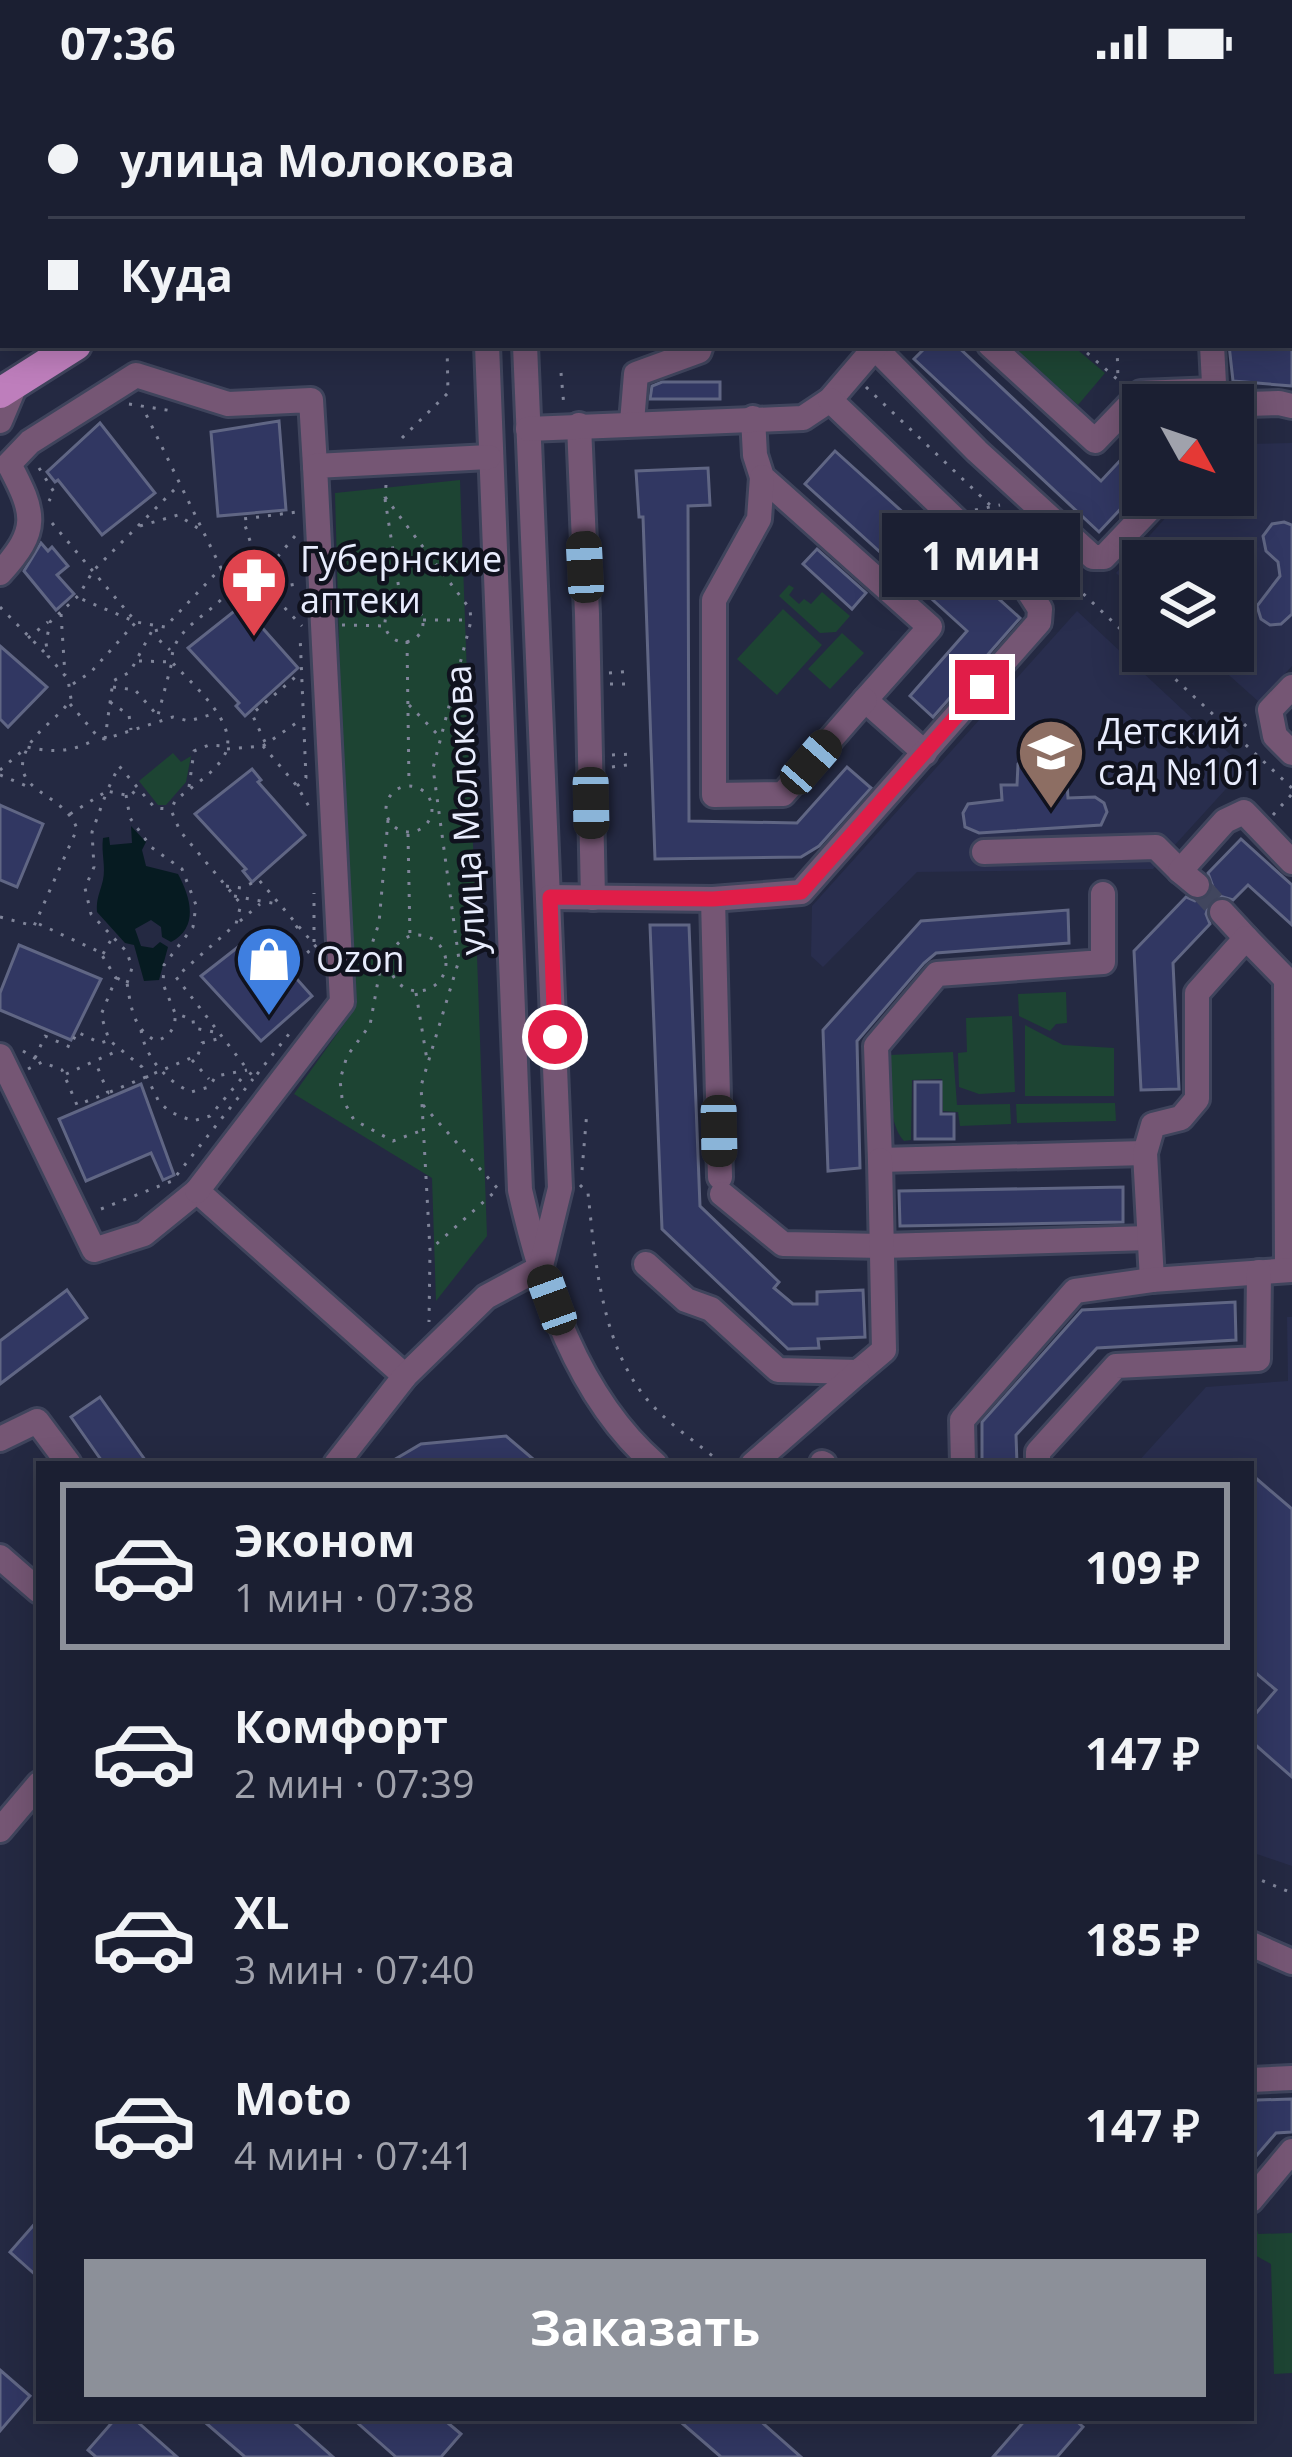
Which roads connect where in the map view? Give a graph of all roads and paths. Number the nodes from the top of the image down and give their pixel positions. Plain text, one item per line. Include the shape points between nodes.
1 (71, 348) edge
2 (447, 348) edge
3 (487, 348) edge
4 (525, 348) edge
5 (700, 348) edge
6 (875, 348) edge
7 (877, 348) edge
8 (993, 348) edge
9 (1081, 348) edge
10 (1117, 348) edge
11 (1212, 348) edge
12 (562, 373) dead end
13 (853, 375) junction
14 (1214, 384) edge
15 (8, 388) edge
16 (830, 400) junction
17 (1254, 402) edge
18 (123, 403) dead end
19 (142, 406) junction
20 (1292, 406) edge
21 (184, 413) dead end
22 (1122, 413) edge
23 (753, 418) junction
24 (0, 421) edge
25 (632, 422) junction
26 (571, 426) junction
27 (528, 429) junction
28 (389, 450) junction
29 (489, 457) junction
30 (4, 461) edge
31 (37, 466) dead end
32 (315, 466) junction
33 (762, 477) junction
34 (180, 484) junction
35 (385, 497) junction
36 (1013, 503) dead end
37 (989, 506) junction
38 (963, 513) dead end
39 (1142, 516) edge
40 (1031, 525) dead end
41 (136, 527) junction
42 (203, 532) junction
43 (297, 535) junction
44 (1030, 543) junction
45 (297, 552) dead end
46 (221, 568) junction
47 (298, 568) dead end
48 (93, 571) junction
49 (0, 573) edge
50 (261, 575) junction
51 (1070, 580) junction
52 (261, 583) junction
53 (227, 587) junction
54 (1026, 587) junction
55 (267, 589) junction
56 (77, 597) junction
57 (401, 604) junction
58 (299, 605) dead end
59 (1047, 606) dead end
60 (0, 607) edge
61 (60, 612) junction
62 (422, 620) junction
63 (471, 621) junction
64 (50, 622) junction
65 (136, 622) junction
66 (155, 625) junction
67 (300, 626) junction
68 (1122, 630) edge
69 (28, 638) junction
70 (407, 641) junction
71 (171, 650) junction
72 (48, 656) junction
73 (135, 662) junction
74 (172, 662) junction
75 (632, 671) dead end
76 (302, 672) junction
77 (1167, 672) edge
78 (608, 673) dead end
79 (65, 675) junction
80 (608, 684) dead end
81 (632, 684) dead end
82 (70, 685) junction
83 (112, 687) junction
84 (1292, 687) edge
85 (866, 700) junction
86 (110, 702) junction
87 (68, 703) junction
88 (407, 704) junction
89 (216, 713) junction
90 (157, 718) junction
91 (304, 718) junction
92 (1248, 722) dead end
93 (132, 732) junction
94 (1235, 737) junction
95 (102, 738) junction
96 (441, 738) junction
97 (264, 744) junction
98 (27, 747) junction
99 (227, 748) junction
100 (925, 753) junction
101 (1292, 753) edge
102 (634, 754) dead end
103 (611, 755) dead end
104 (634, 764) dead end
105 (611, 767) dead end
106 (0, 773) edge
107 (298, 786) junction
108 (409, 786) junction
109 (31, 787) junction
110 (138, 788) junction
111 (189, 789) junction
112 (107, 791) junction
113 (1292, 791) edge
114 (126, 795) junction
115 (171, 810) junction
116 (69, 814) junction
117 (1270, 818) dead end
118 (388, 820) junction
119 (320, 825) dead end
120 (408, 832) junction
121 (984, 852) dead end
122 (1292, 862) edge
123 (322, 884) dead end
124 (226, 886) junction
125 (1103, 894) dead end
126 (234, 896) junction
127 (550, 897) junction
128 (592, 898) junction
129 (713, 899) junction
130 (262, 902) junction
131 (279, 904) junction
132 (1222, 912) tunnel mouth
133 (0, 917) edge
134 (36, 922) junction
135 (236, 924) junction
136 (298, 926) junction
137 (113, 936) junction
138 (410, 937) junction
139 (1246, 938) junction
140 (314, 945) junction
141 (103, 954) junction
142 (324, 956) dead end
143 (391, 966) junction
144 (380, 970) junction
145 (116, 978) junction
146 (127, 983) junction
147 (416, 991) junction
148 (175, 1013) junction
149 (297, 1023) dead end
150 (141, 1030) junction
151 (221, 1035) junction
152 (109, 1040) junction
153 (120, 1049) junction
154 (10, 1053) edge
155 (34, 1058) junction
156 (191, 1058) junction
157 (95, 1061) junction
158 (43, 1062) junction
159 (428, 1064) junction
160 (161, 1070) junction
161 (248, 1070) junction
162 (22, 1072) dead end
163 (148, 1074) junction
164 (64, 1075) junction
165 (254, 1078) junction
166 (211, 1079) junction
167 (107, 1093) junction
168 (422, 1103) junction
169 (587, 1111) dead end
170 (423, 1130) junction
171 (1145, 1154) junction
172 (880, 1160) junction
173 (197, 1191) junction
174 (89, 1214) dead end
175 (1149, 1238) junction
176 (883, 1246) junction
177 (430, 1250) junction
178 (646, 1264) dead end
179 (541, 1268) junction
180 (1290, 1270) edge
181 (1259, 1272) junction
182 (1152, 1280) junction
183 (422, 1332) dead end
184 (858, 1372) junction
185 (405, 1376) junction
186 (0, 1439) edge
187 (67, 1461) edge
188 (338, 1461) edge
189 (652, 1461) edge
190 (718, 1461) edge
191 (756, 1461) edge
192 (963, 1461) edge
193 (1038, 1461) edge
194 (0, 1557) edge
195 (36, 1588) edge
196 (36, 1788) edge
197 (0, 1830) edge
198 (1254, 1877) edge
199 (1292, 1893) edge
200 (1254, 1945) edge
201 (1292, 1962) edge
202 (1292, 2078) edge
203 (1254, 2080) edge
204 (1292, 2151) edge
205 (1254, 2196) edge

1 - 15 main road
2 - 28 path via 448,394
3 - 29 street, улица Молокова
4 - 27 street
5 - 25 street via 636,374
6 - 13 street
7 - 39 street via 1093,556 1104,557
8 - 22 street via 1095,441
9 - 10 path via 1118,380
11 - 14 street
12 - 26 path
13 - 16 street
13 - 37 path
15 - 24 street
16 - 23 street via 803,418
16 - 54 street
17 - 20 street
18 - 19 path
19 - 21 path
19 - 34 path
23 - 25 street
23 - 33 street
25 - 26 street
26 - 27 street
26 - 128 street via 587,614
27 - 127 street
28 - 29 street
28 - 32 street
28 - 35 path
29 - 179 street, улица Молокова via 520,1190
30 - 32 street via 136,375 228,404 311,400
30 - 49 street via 32,507 26,550
31 - 48 path via 54,492 43,511
32 - 173 street via 342,1002
33 - 85 street via 930,627
33 - 85 street via 759,519 714,600 714,795 783,794
34 - 41 path
34 - 42 path
35 - 57 path
35 - 63 path via 470,609
36 - 37 path
37 - 38 path
37 - 44 path
40 - 44 path
41 - 42 path via 178,515
41 - 48 path
42 - 46 path
43 - 45 path
43 - 50 path
43 - 50 path via 302,512 243,519
44 - 51 path
44 - 54 path
46 - 53 path
46 - 66 path via 165,627
47 - 55 path via 298,584
48 - 56 path
48 - 65 path
50 - 52 path
51 - 59 path
51 - 68 path
52 - 53 path via 255,590
52 - 55 path
53 - 71 path
54 - 100 street via 1039,622
55 - 67 path
56 - 61 path
56 - 65 path
57 - 62 path
57 - 70 path via 385,622 389,634
58 - 67 path
60 - 69 path
61 - 64 path
61 - 79 path
62 - 63 path
62 - 70 path
63 - 96 path
64 - 69 path
64 - 72 path
65 - 66 path
65 - 82 path
66 - 71 path
66 - 73 path
67 - 76 path
69 - 72 path
70 - 88 path
71 - 74 path
72 - 79 path
73 - 74 path
73 - 83 path
74 - 89 path
74 - 90 path
75 - 78 path
76 - 91 path
76 - 97 path via 251,714
77 - 94 path
79 - 82 path
80 - 81 path
82 - 87 path
83 - 86 path
83 - 90 path via 135,690
84 - 101 street via 1270,710 1275,736
85 - 100 street
86 - 93 path via 129,715
86 - 95 path
87 - 95 path
87 - 98 path
88 - 96 path
88 - 108 path
89 - 90 path
89 - 99 path
90 - 93 path
91 - 97 path
91 - 107 path via 306,778
92 - 94 path
93 - 95 path
94 - 113 path
95 - 98 path via 74,751
96 - 159 path via 433,769 459,960
97 - 99 path
97 - 107 path
98 - 106 path
98 - 109 path
99 - 111 path
99 - 111 path via 194,751
100 - 129 street via 801,892
102 - 103 path
104 - 105 path
106 - 109 path
107 - 119 path
108 - 118 path via 388,797
108 - 120 path via 428,795 432,808 423,828
109 - 116 path
110 - 112 path via 119,766
110 - 114 path
110 - 115 path via 155,808
111 - 115 path
112 - 114 path
112 - 116 path
112 - 137 path via 86,888 91,914
113 - 117 path
114 - 148 path via 130,818 182,869 196,904 193,927 164,965
115 - 124 path
116 - 134 path via 77,829
118 - 120 path
118 - 144 path via 371,947
120 - 138 path
121 - 122 street via 1156,847 1188,878 1226,821 1244,812
123 - 140 path via 311,895
124 - 126 path
124 - 131 path via 259,880
125 - 172 street via 1103,962 937,974 876,1046
126 - 130 path
126 - 135 path via 241,904
127 - 128 street
127 - 179 street via 560,1188
128 - 129 street
129 - 176 street via 721,1185 783,1244
130 - 131 path
130 - 135 path
131 - 136 path
132 - 139 street
133 - 134 path
134 - 141 path
135 - 151 path via 176,976
136 - 140 path
136 - 140 path via 272,948 289,968
137 - 141 path
137 - 146 path via 132,968
138 - 143 path via 395,948
138 - 147 path via 435,941 446,964 434,986
139 - 171 street via 1197,993 1197,1099 1181,1118 1153,1125
139 - 180 street via 1286,979
140 - 142 path
141 - 145 path
143 - 144 path
143 - 147 path via 399,983
144 - 170 path via 370,1025 340,1079 342,1098 354,1120 393,1141
145 - 146 path
145 - 152 path via 100,1015
146 - 150 path
147 - 159 path
148 - 150 path via 163,1039
148 - 151 path
149 - 165 path
150 - 160 path
151 - 156 path
151 - 161 path
152 - 153 path
152 - 155 path via 77,1032 70,1047 45,1036
153 - 157 path
153 - 163 path
154 - 155 path
154 - 173 street via 94,1250 144,1234
155 - 158 path
156 - 160 path
156 - 166 path
157 - 164 path
157 - 167 path
158 - 162 path
158 - 164 path
159 - 168 path
160 - 163 path
160 - 166 path via 191,1092
161 - 163 path via 210,1116 193,1121 159,1102
161 - 165 path
161 - 166 path
163 - 167 path
164 - 167 path via 77,1105
165 - 174 path via 172,1181
168 - 170 path
168 - 177 path via 498,1189
169 - 190 path via 580,1186 588,1192 595,1264 627,1368 646,1399
170 - 177 path
171 - 172 street
171 - 175 street
172 - 176 street
173 - 185 street
175 - 176 street
175 - 182 street
176 - 184 street via 884,1350
177 - 183 path via 430,1318
178 - 184 street via 778,1370
179 - 185 street via 486,1297
179 - 189 street, улица Молокова via 597,1395
180 - 181 street
181 - 182 street
181 - 193 street via 1258,1358 1116,1366
182 - 192 street via 1075,1291 962,1420
184 - 191 street
185 - 188 street
186 - 187 street via 37,1420
194 - 195 street
196 - 197 street
198 - 199 path
200 - 201 street
202 - 203 street
204 - 205 street

